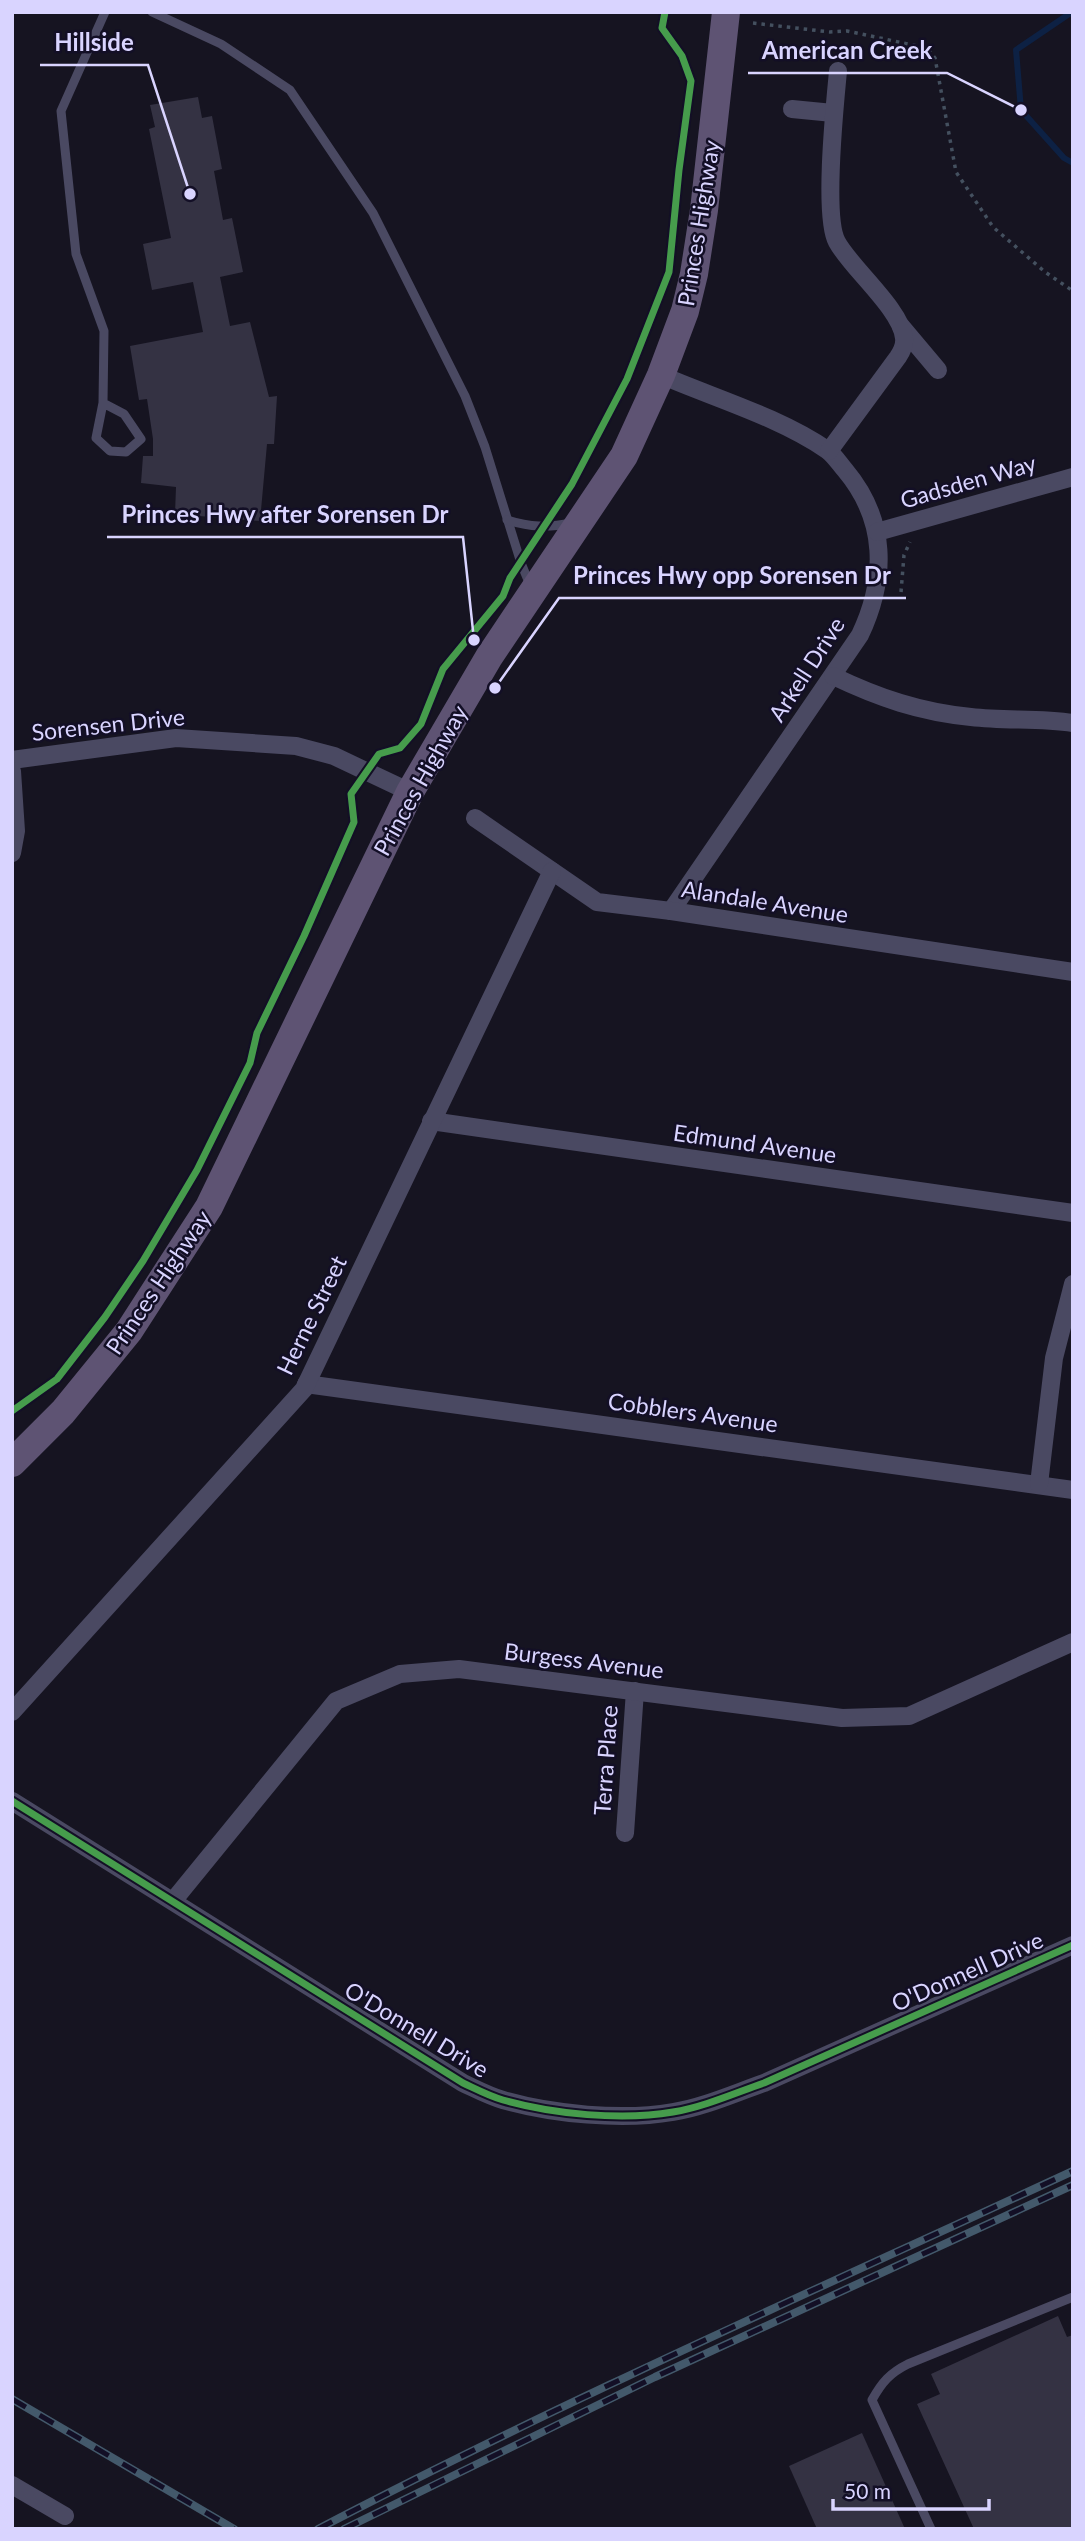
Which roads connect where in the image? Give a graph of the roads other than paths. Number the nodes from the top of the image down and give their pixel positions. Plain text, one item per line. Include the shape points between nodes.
1 (105, 12) edge
2 (152, 12) edge
3 (726, 12) edge
4 (838, 71) dead end
5 (792, 109) dead end
6 (833, 113) junction
7 (901, 326) junction
8 (938, 370) dead end
9 (661, 376) junction
10 (103, 402) junction
11 (829, 452) junction
12 (1073, 477) edge
13 (508, 520) junction
14 (581, 520) junction
15 (877, 532) junction
16 (534, 592) junction
17 (833, 676) junction
18 (1073, 723) edge
19 (12, 760) edge
20 (12, 771) edge
21 (410, 792) junction
22 (475, 818) dead end
23 (12, 853) edge
24 (552, 872) junction
25 (671, 911) junction
26 (1073, 972) edge
27 (431, 1121) junction
28 (1073, 1213) edge
29 (1073, 1284) edge
30 (306, 1384) junction
31 (12, 1463) edge
32 (1040, 1485) junction
33 (1073, 1490) edge
34 (1073, 1642) edge
35 (635, 1691) junction
36 (12, 1712) edge
37 (12, 1801) edge
38 (625, 1833) dead end
39 (173, 1901) junction
40 (1073, 1945) edge
41 (1073, 2297) edge
42 (12, 2485) edge
43 (65, 2516) dead end
44 (930, 2529) edge

1 - 10 lane via 61,111 76,254 104,331
2 - 13 lane via 221,44 290,90 373,213 403,271 465,396
3 - 9 main road, Princes Highway via 694,274
4 - 6 street
5 - 6 street
6 - 7 street via 831,213 836,242
7 - 8 street
7 - 11 street via 903,350
9 - 11 street, Arkell Drive via 774,422
9 - 14 main road, Princes Highway via 624,456
10 - 10 lane via 96,438 110,452 127,452 141,439 124,414
11 - 15 street, Arkell Drive via 858,485
12 - 15 street, Gadsden Way
13 - 14 lane via 544,527
13 - 16 lane
14 - 16 main road, Princes Highway
15 - 17 street, Arkell Drive via 873,608
16 - 21 main road, Princes Highway via 489,657
17 - 18 street via 898,704 936,712
17 - 25 street, Arkell Drive
19 - 21 street, Sorensen Drive via 177,738 296,746 334,756
20 - 23 street, Sorensen Drive via 16,831
21 - 31 main road, Princes Highway via 209,1208 129,1331 63,1412
22 - 24 street, Alandale Avenue
24 - 25 street, Alandale Avenue via 597,902
24 - 27 street, Herne Street
25 - 26 street, Alandale Avenue
27 - 28 street, Edmund Avenue
27 - 30 street, Herne Street
29 - 32 street via 1054,1359
30 - 32 street, Cobblers Avenue
30 - 36 street, Herne Street
32 - 33 street, Cobblers Avenue
34 - 35 street, Burgess Avenue via 909,1716 842,1718
35 - 38 street, Terra Place
35 - 39 street, Burgess Avenue via 459,1669 400,1674 336,1701
37 - 39 street, O'Donnell Drive
39 - 40 street, O'Donnell Drive via 463,2083 501,2100 604,2115 673,2112 717,2100
41 - 44 lane via 908,2364 883,2381 872,2400
42 - 43 street

